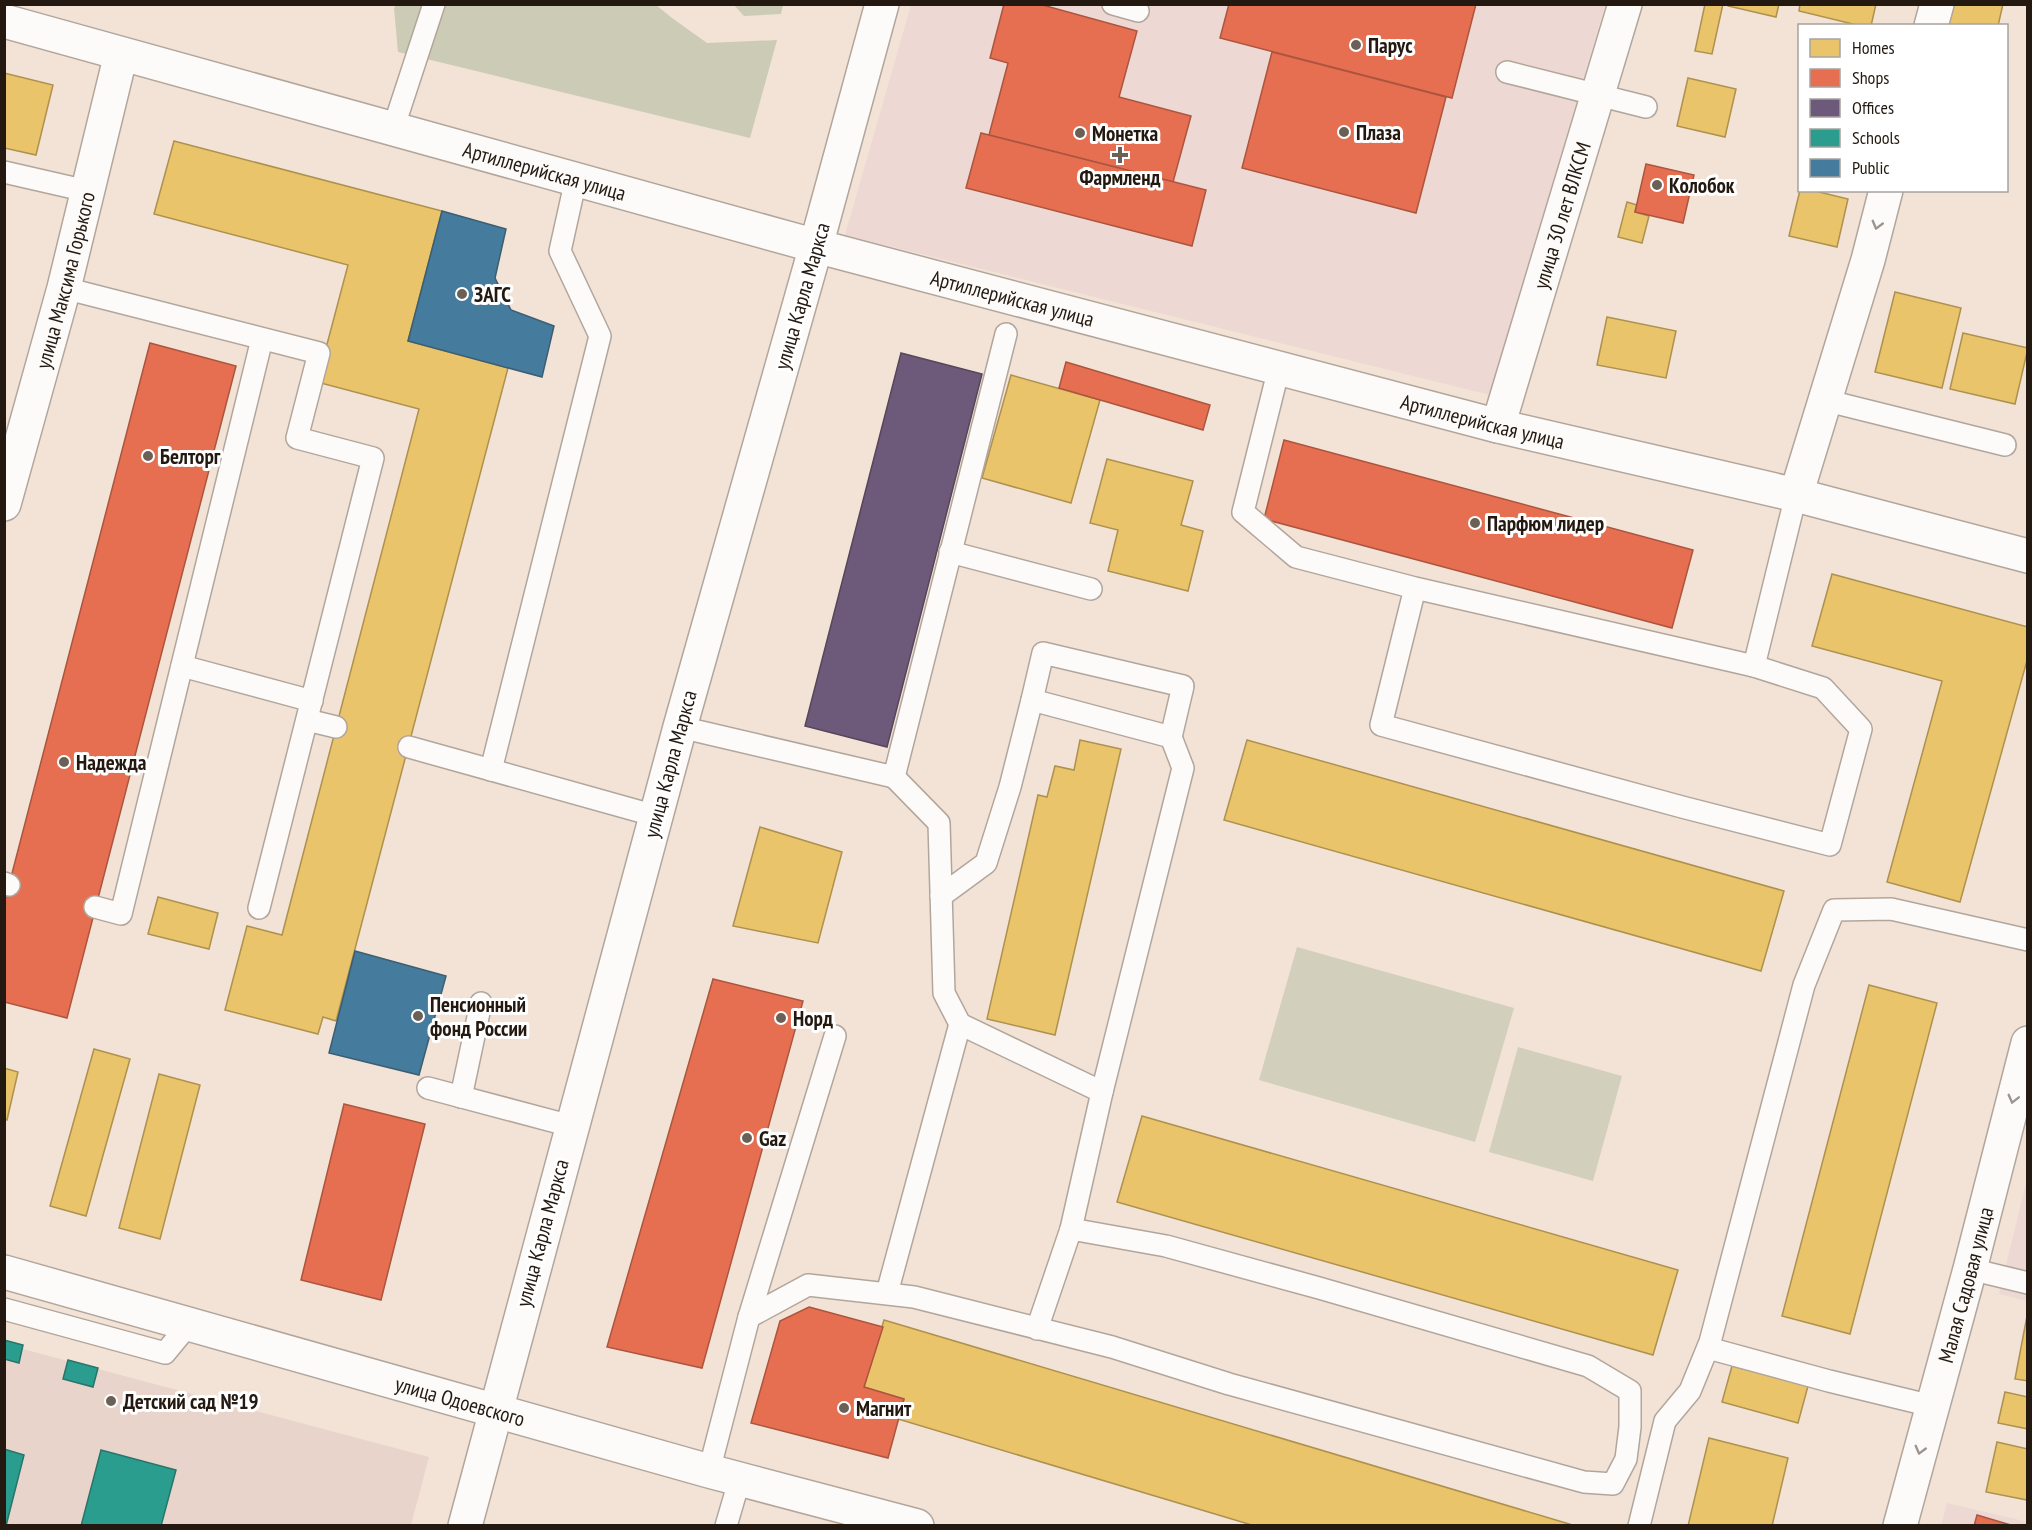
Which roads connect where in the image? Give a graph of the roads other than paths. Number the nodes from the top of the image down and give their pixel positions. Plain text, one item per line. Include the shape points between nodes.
1 (434, 4) edge
2 (882, 4) edge
3 (1113, 4) edge
4 (1625, 4) edge
5 (1937, 4) edge
6 (1138, 11) dead end
7 (4, 21) edge
8 (1932, 24) edge
9 (121, 54) junction
10 (1507, 72) dead end
11 (1598, 94) junction
12 (1646, 107) dead end
13 (393, 129) junction
14 (4, 172) edge
15 (576, 179) junction
16 (87, 191) junction
17 (1885, 192) edge
18 (816, 246) junction
19 (64, 288) junction
20 (1006, 334) dead end
21 (262, 339) junction
22 (1279, 368) junction
23 (1824, 400) junction
24 (1498, 426) junction
25 (2005, 445) dead end
26 (1796, 495) junction
27 (4, 504) edge
28 (950, 552) junction
29 (2028, 556) edge
30 (1415, 588) junction
31 (1092, 589) dead end
32 (182, 666) junction
33 (1754, 666) junction
34 (1032, 700) junction
35 (309, 710) junction
36 (336, 727) dead end
37 (680, 727) junction
38 (1171, 737) junction
39 (409, 747) dead end
40 (491, 770) junction
41 (894, 777) junction
42 (656, 816) junction
43 (941, 896) junction
44 (96, 907) dead end
45 (259, 908) dead end
46 (2028, 940) edge
47 (482, 1003) dead end
48 (960, 1024) junction
49 (835, 1036) dead end
50 (2028, 1042) edge
51 (428, 1088) dead end
52 (1102, 1092) junction
53 (461, 1097) junction
54 (571, 1126) junction
55 (1071, 1229) junction
56 (1970, 1269) junction
57 (4, 1272) edge
58 (2028, 1283) edge
59 (887, 1293) junction
60 (4, 1309) edge
61 (748, 1317) junction
62 (189, 1324) junction
63 (1036, 1329) junction
64 (1708, 1348) junction
65 (1932, 1406) junction
66 (496, 1410) junction
67 (725, 1474) junction
68 (465, 1526) edge
69 (726, 1526) edge
70 (917, 1526) edge
71 (1639, 1526) edge
72 (1900, 1526) edge

1 - 13 lane
2 - 18 street, улица Карла Маркса
3 - 6 lane
4 - 11 street, улица 30 лет ВЛКСМ
5 - 8 street
7 - 9 street, Артиллерийская улица
9 - 13 street, Артиллерийская улица
9 - 16 street, улица Максима Горького
10 - 11 lane
11 - 12 lane
11 - 24 street, улица 30 лет ВЛКСМ
13 - 15 street, Артиллерийская улица
14 - 16 lane
15 - 18 street, Артиллерийская улица
15 - 40 lane via 560,251 600,336
16 - 19 street, улица Максима Горького
17 -> 23 street
18 - 22 street, Артиллерийская улица
18 - 37 street, улица Карла Маркса
19 - 21 lane
19 - 27 street, улица Максима Горького
20 - 28 lane
21 - 32 lane
21 - 35 lane via 319,353 297,438 373,458
22 - 24 street, Артиллерийская улица
22 - 30 lane via 1243,512 1296,557
23 - 25 lane
23 - 26 street
24 - 26 street, Артиллерийская улица
26 - 29 street, Артиллерийская улица
26 - 33 lane
28 - 31 lane
28 - 41 lane
30 - 33 lane
30 - 33 lane via 1381,725 1830,845 1861,729 1823,688
32 - 35 lane
32 - 44 lane via 121,914
34 - 38 lane
34 - 38 lane via 1043,653 1183,686
34 - 43 lane via 986,863
35 - 36 lane
35 - 45 lane
37 - 41 lane
37 - 42 street, улица Карла Маркса
38 - 52 lane via 1183,768
39 - 40 lane
40 - 42 lane
41 - 43 lane via 939,823
42 - 54 street, улица Карла Маркса
43 - 48 lane via 944,993
46 - 64 lane via 1891,909 1834,910 1804,986
47 - 53 lane
48 - 52 lane
48 - 59 lane
49 - 61 lane
50 -> 56 street, Малая Садовая улица
51 - 53 lane
52 - 55 lane
53 - 54 lane
54 - 66 street, улица Карла Маркса
55 - 63 lane
55 - 63 lane via 1177,1249 1588,1366 1630,1390 1626,1459 1613,1484 1584,1482 1229,1384 1112,1347
56 - 58 lane
56 - 65 street, Малая Садовая улица
57 - 62 street, улица Одоевского
59 - 61 lane via 808,1285
59 - 63 lane
60 - 62 lane via 165,1353
61 - 67 lane
62 - 66 street, улица Одоевского
64 - 65 lane
64 - 71 lane via 1690,1391 1665,1421
65 -> 72 street, Малая Садовая улица
66 - 67 street, улица Одоевского
66 - 68 street, улица Карла Маркса
67 - 69 lane
67 - 70 street, улица Одоевского

